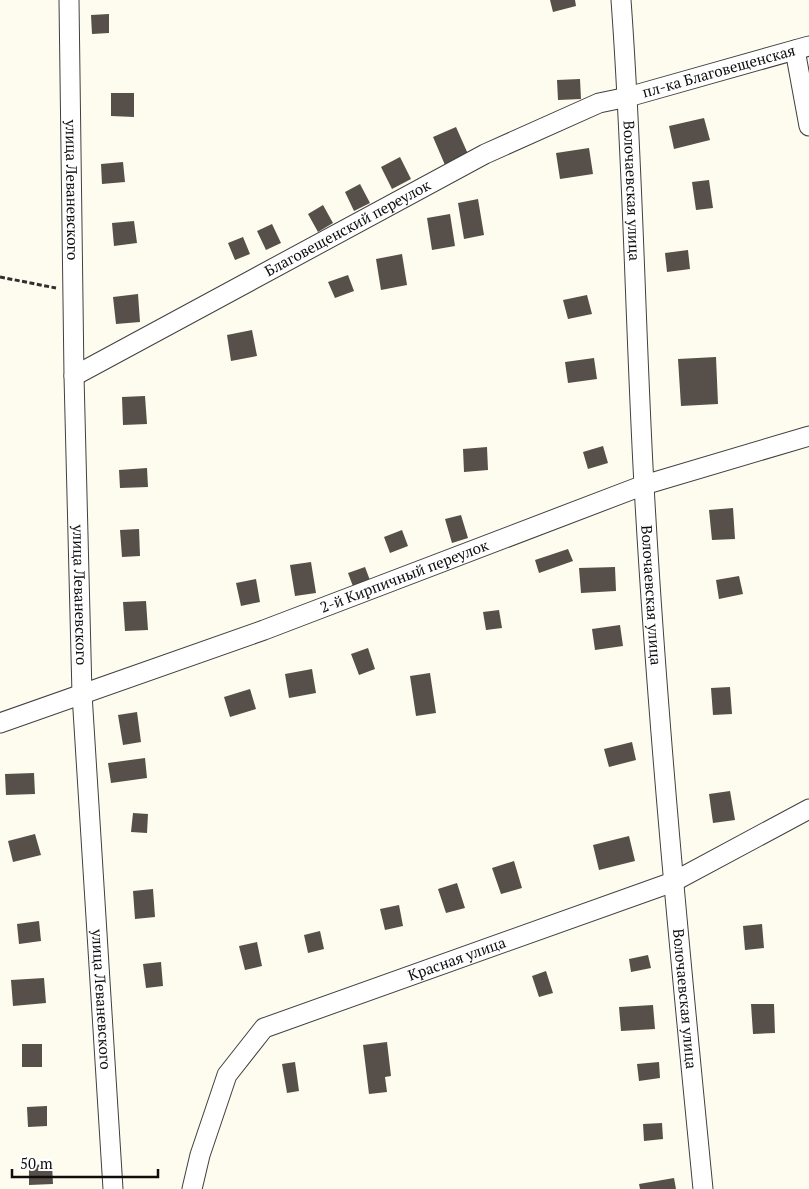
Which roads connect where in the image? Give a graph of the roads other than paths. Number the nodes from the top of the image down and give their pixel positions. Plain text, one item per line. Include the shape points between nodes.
1 (69, 0) edge
2 (621, 0) edge
3 (802, 48) edge
4 (628, 97) junction
5 (809, 126) edge
6 (74, 376) junction
7 (809, 436) edge
8 (644, 485) junction
9 (82, 694) junction
10 (0, 723) edge
11 (809, 809) edge
12 (673, 882) junction
13 (113, 1189) edge
14 (192, 1189) edge
15 (703, 1189) edge

1 - 6 street, улица Леваневского
2 - 4 street, Волочаевская улица
3 - 4 street, пл-ка Благовещенская
3 - 5 street
4 - 6 street, Благовещенский переулок via 599,103 485,154
4 - 8 street, Волочаевская улица
6 - 9 street, улица Леваневского
7 - 8 street, 2-й Кирпичный переулок
8 - 9 street, 2-й Кирпичный переулок via 264,630
8 - 12 street, Волочаевская улица
9 - 10 street, 2-й Кирпичный переулок
9 - 13 street, улица Леваневского
11 - 12 street, Красная улица
12 - 14 street, Красная улица via 264,1028 227,1076
12 - 15 street, Волочаевская улица

